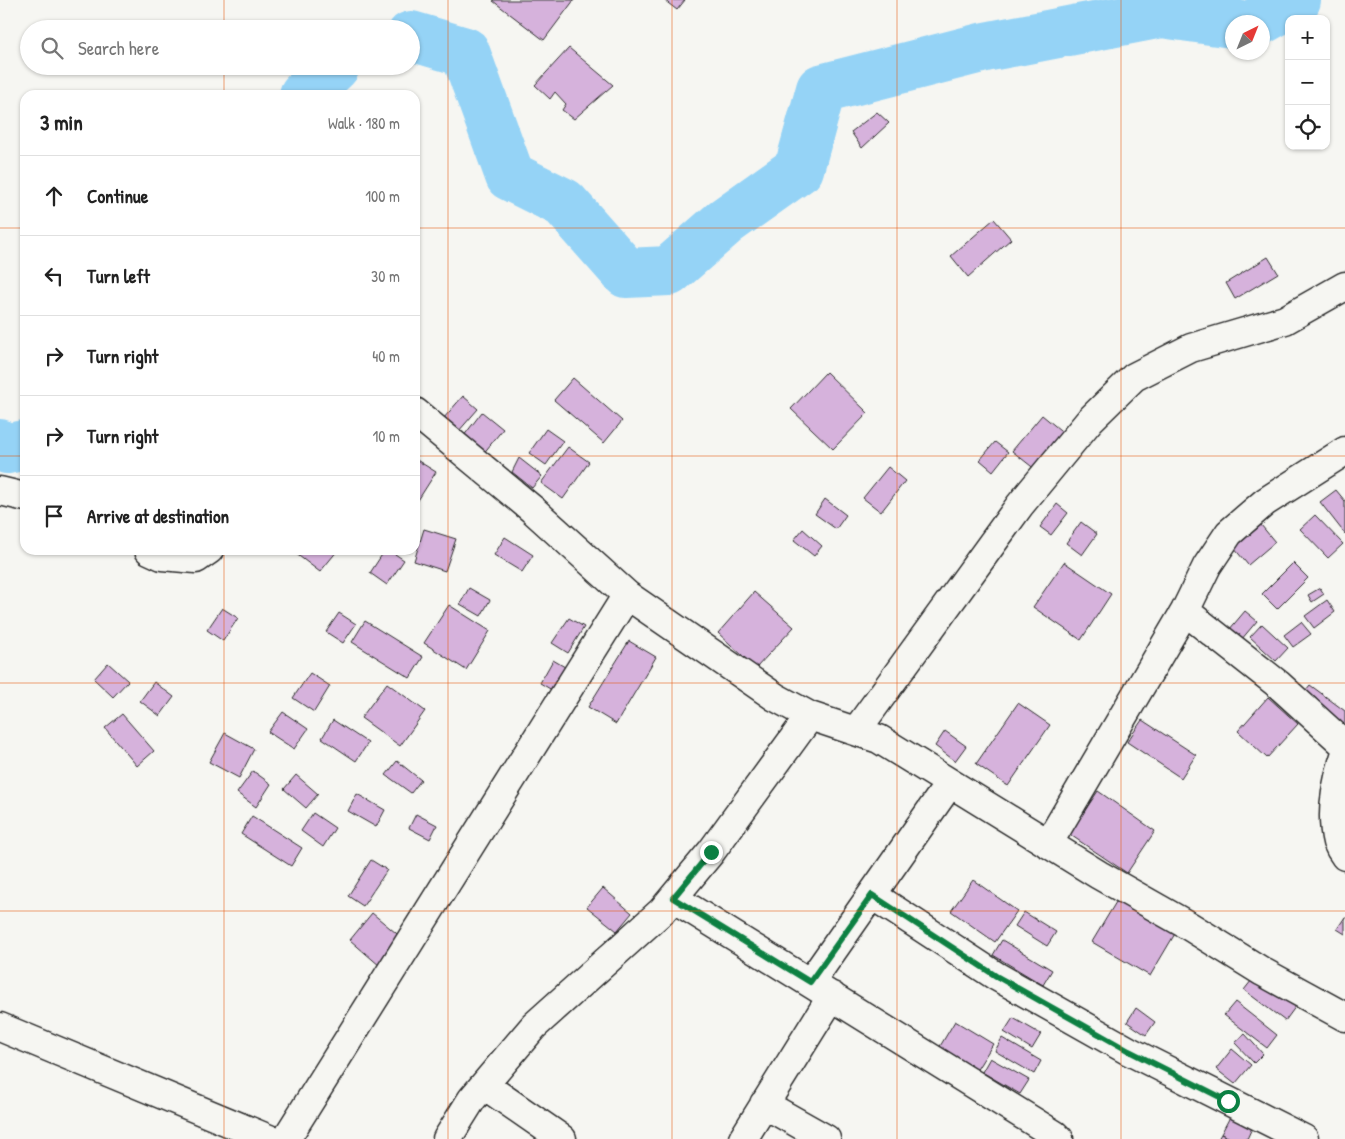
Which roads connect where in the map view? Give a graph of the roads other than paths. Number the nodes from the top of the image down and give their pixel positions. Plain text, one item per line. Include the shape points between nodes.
1 (1345, 286) edge
2 (420, 416) edge
3 (1345, 451) edge
4 (0, 491) edge
5 (20, 496) edge
6 (160, 555) edge
7 (202, 555) edge
8 (627, 594) junction
9 (1185, 611) junction
10 (810, 716) junction
11 (856, 732) junction
12 (1345, 745) edge
13 (1345, 756) edge
14 (950, 783) junction
15 (1048, 844) junction
16 (1345, 856) edge
17 (872, 895) junction
18 (673, 898) junction
19 (821, 989) junction
20 (1345, 1017) edge
21 (0, 1027) edge
22 (484, 1085) junction
23 (764, 1104) junction
24 (269, 1139) edge
25 (286, 1139) edge
26 (447, 1139) edge
27 (562, 1139) edge
28 (743, 1139) edge
29 (826, 1139) edge
30 (1060, 1139) edge
31 (1304, 1139) edge

1 - 11 street via 1285,320 1191,348 1134,377 1090,420 1020,505
2 - 8 street via 532,509
3 - 9 street via 1266,502 1229,533 1207,566
4 - 5 street
6 - 7 street via 196,559
8 - 10 street via 775,697
8 - 25 street
9 - 12 street via 1279,685
9 - 15 street
10 - 11 street
10 - 18 street via 711,852
11 - 14 street via 879,739
13 - 16 street via 1338,776 1334,810 1338,844
14 - 15 street
14 - 17 street
15 - 20 street via 1262,972
17 - 19 street
17 - 31 street via 996,976 1129,1051
18 - 19 street
18 - 22 street via 534,1026
19 - 23 street
19 - 30 street
21 - 24 street
22 - 26 street
22 - 27 street
23 - 28 street
23 - 29 street

